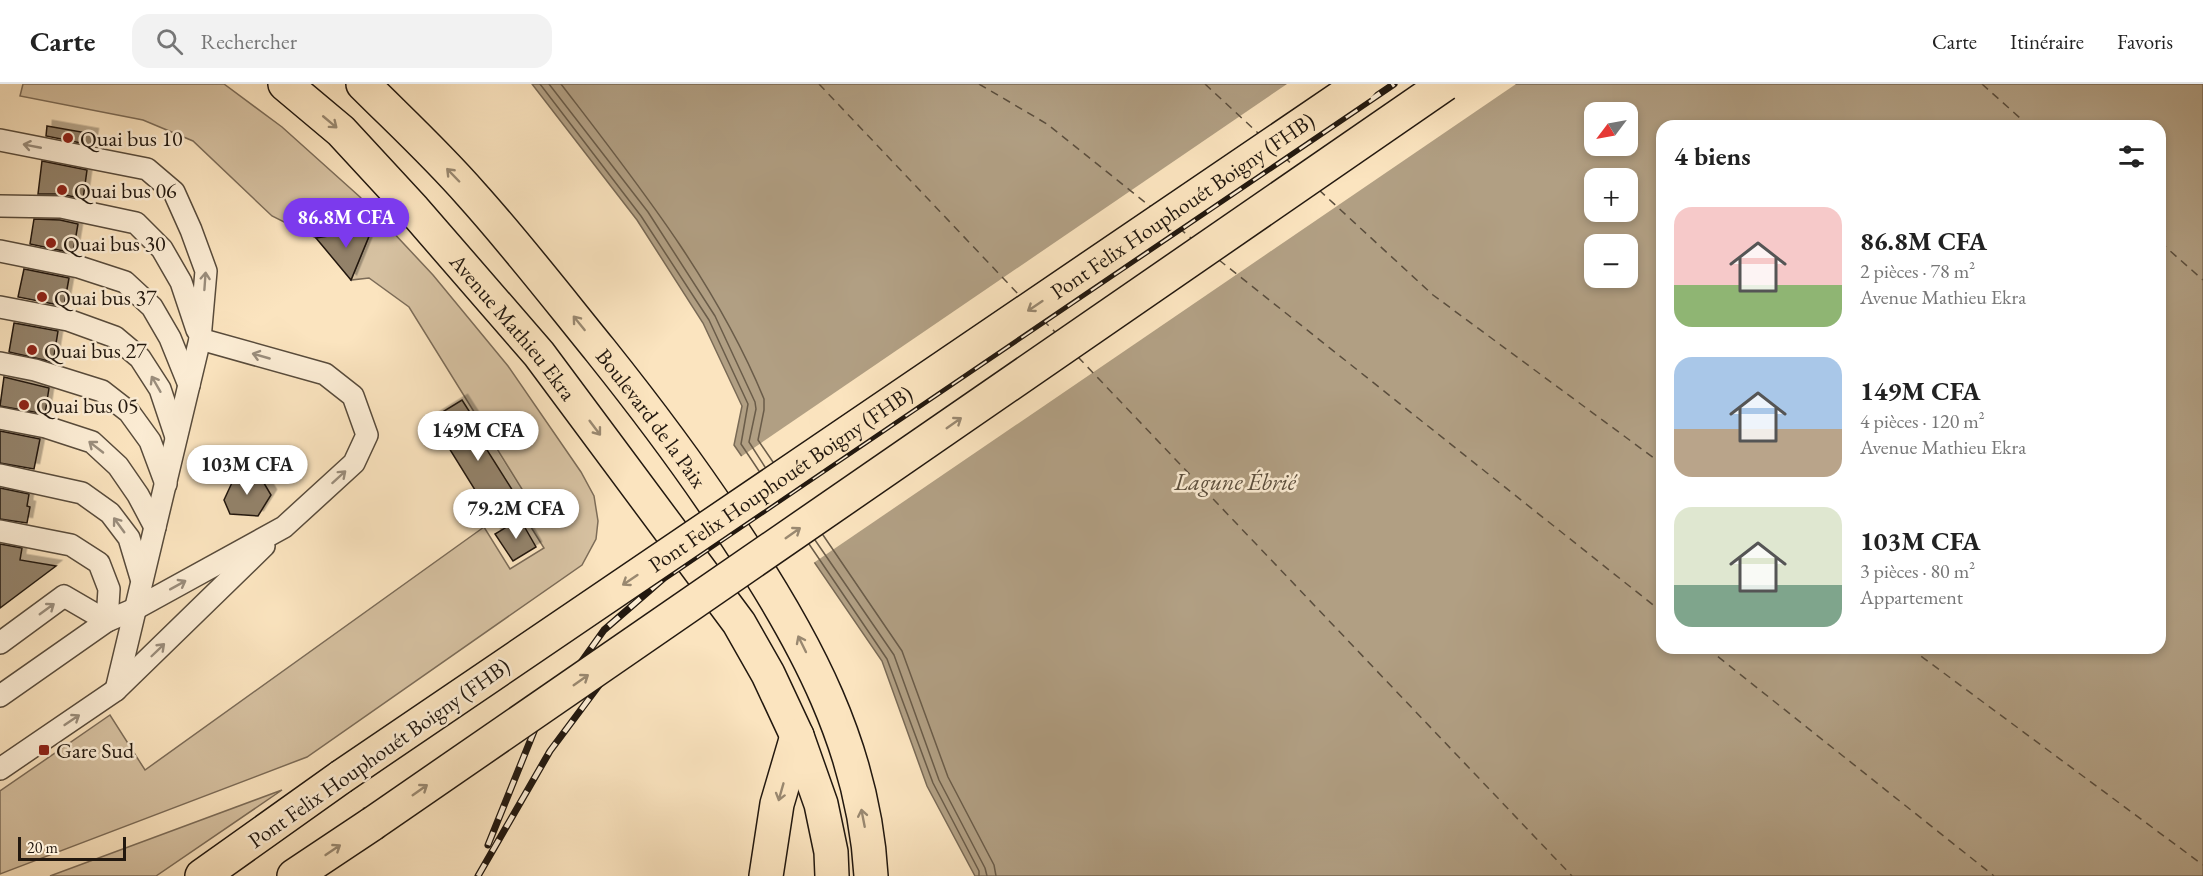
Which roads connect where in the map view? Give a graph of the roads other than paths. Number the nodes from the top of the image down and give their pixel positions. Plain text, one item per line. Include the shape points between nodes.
1 (285, 84) edge
2 (363, 84) edge
3 (1361, 84) edge
4 (1445, 84) edge
5 (0, 140) edge
6 (0, 206) edge
7 (0, 251) edge
8 (0, 307) edge
9 (200, 339) junction
10 (0, 363) edge
11 (189, 385) junction
12 (0, 418) edge
13 (177, 438) junction
14 (0, 475) edge
15 (166, 483) junction
16 (155, 527) junction
17 (284, 527) junction
18 (0, 531) edge
19 (142, 579) junction
20 (135, 609) junction
21 (107, 621) junction
22 (0, 643) edge
23 (116, 690) junction
24 (0, 696) edge
25 (797, 736) junction
26 (0, 769) edge
27 (201, 876) edge
28 (294, 876) edge
29 (766, 876) edge
30 (832, 876) edge
31 (871, 876) edge

1 -> 25 main road, Avenue Mathieu Ekra via 341,131 539,354 739,623
31 -> 2 main road, Boulevard de la Paix via 855,776 828,696 794,627 751,558 700,480 540,275 470,193
3 -> 27 main road, Pont Felix Houphouét Boigny (FHB), bridge via 340,777
28 -> 4 main road, bridge
9 -> 5 lane via 206,271 174,192 147,169
6 - 9 lane via 61,207 136,223 162,249 181,282
7 - 11 lane via 79,267 124,282 152,307
13 -> 8 lane via 160,389 140,358 115,337 68,320
9 - 11 lane
17 -> 9 lane via 354,463 367,435 354,396 325,374
10 - 15 lane via 102,391 129,412 150,441
11 - 13 lane
16 -> 12 lane via 118,466 92,442
13 - 15 lane
19 -> 14 lane via 129,538 110,513 82,493
15 - 16 lane
16 - 19 lane
20 -> 17 lane
23 -> 17 lane
18 - 21 lane via 71,545 99,562 109,589
19 - 20 lane
19 - 21 lane
20 - 21 lane
20 - 23 lane
22 -> 21 lane via 64,596
21 - 24 lane
26 -> 23 lane
25 -> 29 main road via 777,804
25 - 30 main road via 821,804

